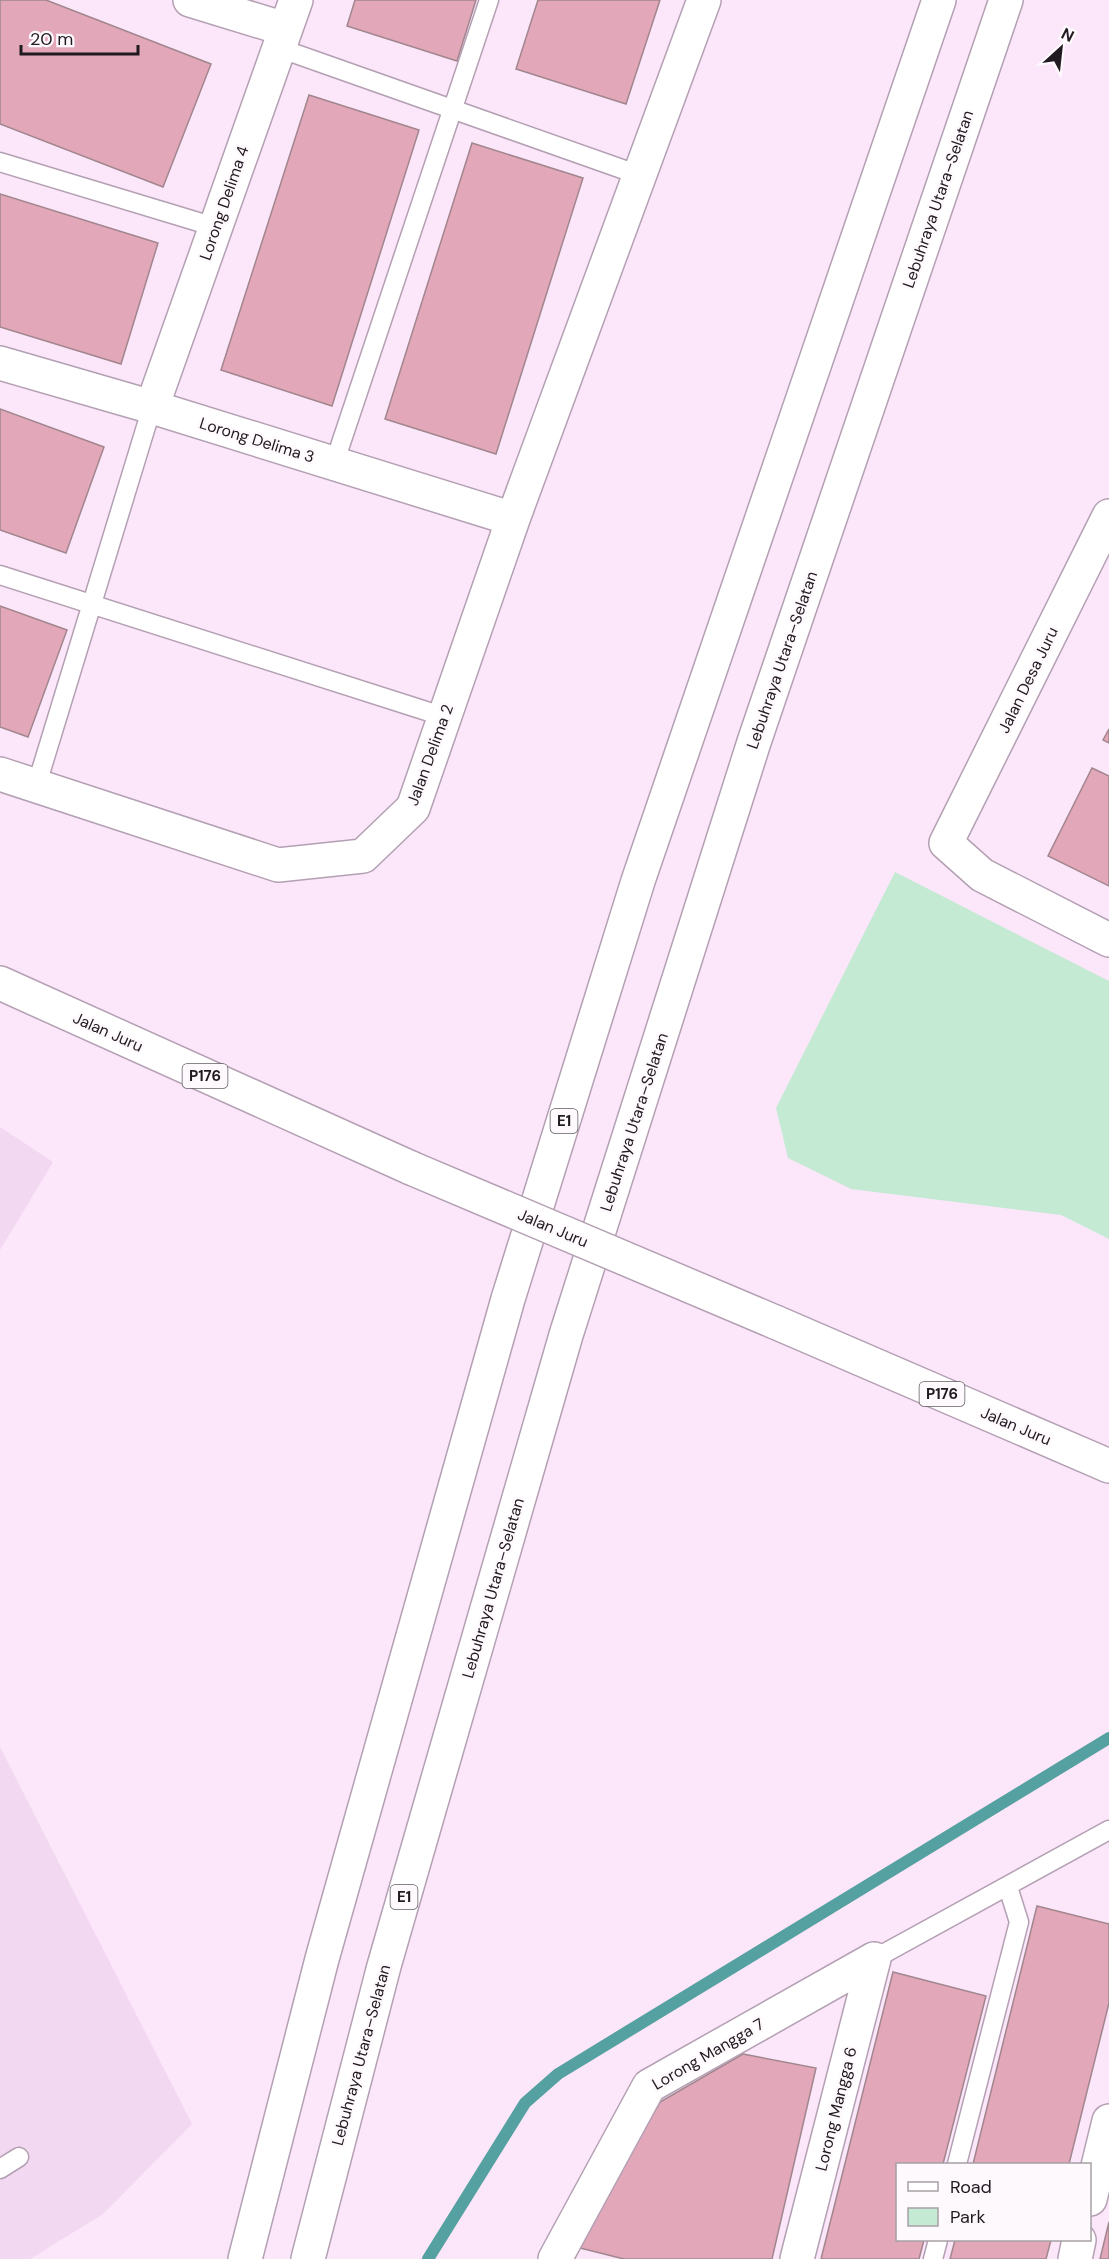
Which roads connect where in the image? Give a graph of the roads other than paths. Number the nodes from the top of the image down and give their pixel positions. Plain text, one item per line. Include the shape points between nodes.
1 (190, 0) edge
2 (489, 0) edge
3 (704, 0) edge
4 (939, 0) edge
5 (1006, 0) edge
6 (287, 26) edge
7 (452, 109) junction
8 (0, 162) edge
9 (639, 176) junction
10 (215, 226) junction
11 (0, 363) edge
12 (152, 407) junction
13 (333, 464) junction
14 (1109, 516) edge
15 (513, 519) junction
16 (1101, 554) edge
17 (0, 575) edge
18 (92, 604) junction
19 (445, 717) junction
20 (0, 774) edge
21 (36, 787) junction
22 (1109, 940) edge
23 (0, 983) edge
24 (1109, 1466) edge
25 (1109, 1830) edge
26 (1008, 1887) junction
27 (874, 1959) junction
28 (1109, 2121) edge
29 (20, 2157) dead end
30 (957, 2163) edge
31 (0, 2169) edge
32 (1091, 2191) edge
33 (938, 2241) edge
34 (1079, 2241) edge
35 (245, 2259) edge
36 (308, 2259) edge
37 (555, 2259) edge
38 (797, 2259) edge
39 (933, 2259) edge
40 (1075, 2259) edge

1 - 6 main road
2 - 7 lane
3 - 9 main road, Jalan Delima 2
4 - 35 main road, E1 via 638,881 508,1299 322,1959
5 - 36 main road, Lebuhraya Utara–Selatan / E1 via 754,742 566,1335 384,1965
6 - 7 lane
6 - 10 main road, Lorong Delima 4
7 - 9 lane
7 - 13 lane
8 - 10 lane
9 - 15 main road, Jalan Delima 2
10 - 12 main road, Lorong Delima 4
11 - 12 main road, Lorong Delima 3
12 - 13 main road, Lorong Delima 3
12 - 18 lane
13 - 15 main road, Lorong Delima 3
14 - 16 main road, Jalan Desa Juru
15 - 19 main road, Jalan Delima 2
16 - 22 main road, Jalan Desa Juru via 946,843 982,875
17 - 18 lane
18 - 19 lane
18 - 21 lane
19 - 21 main road, Jalan Delima 2 via 413,808 363,856 278,865
20 - 21 main road, Jalan Delima 2
23 - 24 main road, Jalan Juru / P176, bridge via 411,1168
25 - 26 lane
26 - 27 lane
26 - 30 lane via 1019,1922
27 - 37 main road, Lorong Mangga 7 via 649,2086
27 - 38 main road, Lorong Mangga 6
28 - 32 main road
29 - 31 lane
33 - 39 lane
34 - 40 main road

